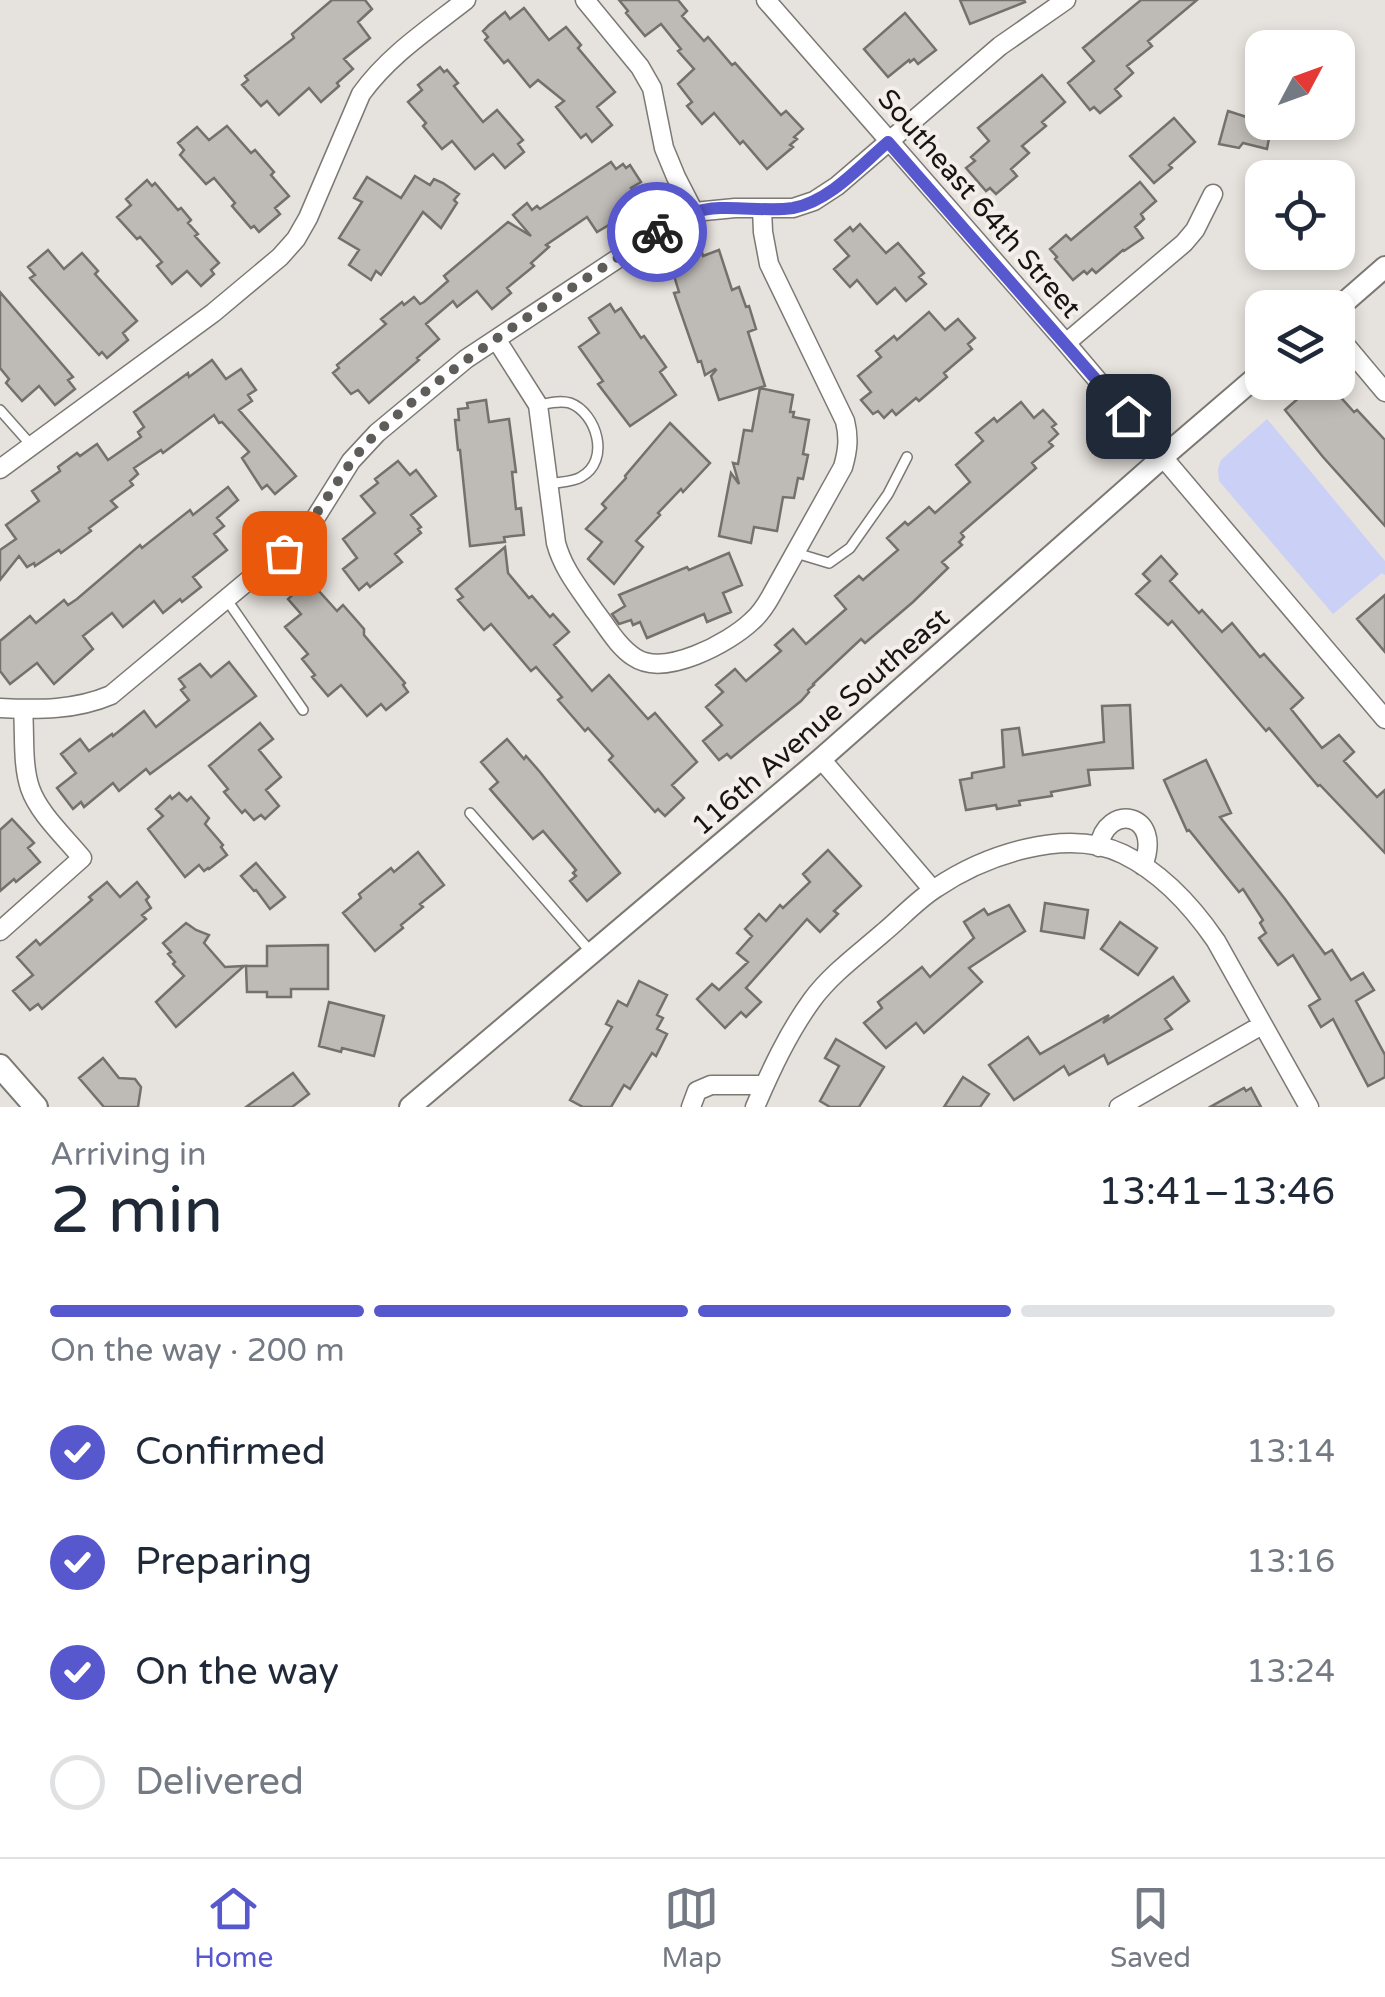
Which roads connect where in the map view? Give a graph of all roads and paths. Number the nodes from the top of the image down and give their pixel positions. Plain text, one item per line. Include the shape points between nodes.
1 (466, 0) edge
2 (585, 0) edge
3 (766, 0) edge
4 (1066, 0) edge
5 (888, 142) junction
6 (1212, 194) dead end
7 (762, 209) junction
8 (694, 212) junction
9 (1385, 267) edge
10 (1355, 293) edge
11 (496, 339) junction
12 (1066, 342) junction
13 (1355, 356) edge
14 (1245, 386) edge
15 (1385, 392) edge
16 (538, 405) junction
17 (0, 410) edge
18 (32, 446) junction
19 (1163, 456) junction
20 (907, 457) dead end
21 (0, 470) edge
22 (549, 484) junction
23 (796, 552) junction
24 (227, 600) junction
25 (0, 708) edge
26 (23, 710) junction
27 (303, 710) dead end
28 (1385, 719) edge
29 (821, 759) junction
30 (470, 812) dead end
31 (1099, 847) junction
32 (1143, 866) junction
33 (932, 890) junction
34 (0, 930) edge
35 (592, 953) junction
36 (1262, 1025) junction
37 (0, 1066) edge
38 (764, 1085) junction
39 (36, 1107) edge
40 (410, 1107) edge
41 (691, 1107) edge
42 (755, 1107) edge
43 (1119, 1107) edge
44 (1310, 1107) edge

1 - 18 street via 374,76 308,218 280,257
2 - 8 street via 652,88 664,148
3 - 5 street, Southeast 64th Street
4 - 5 street via 1000,46
5 - 7 street via 814,201
5 - 12 street, Southeast 64th Street
6 - 12 street via 1184,242
7 - 8 street
7 - 23 street via 769,264 848,436 843,467
8 - 11 street
9 - 10 street
11 - 16 street
11 - 24 street via 377,433 298,539
12 - 19 street, Southeast 64th Street
13 - 15 street
14 - 19 street, 116th Avenue Southeast
16 - 22 street
16 - 22 lane via 565,401 588,414 596,432 592,466 582,477
17 - 18 lane
18 - 21 street
19 - 28 street, Southeast 64th Street
19 - 29 street, 116th Avenue Southeast
20 - 23 lane via 850,548 829,563
22 - 23 street via 560,560 617,640 646,664 687,660 749,624
24 - 26 street via 112,695 71,708
24 - 27 lane
25 - 26 street
26 - 34 street via 31,791 82,858
29 - 33 street
29 - 35 street, 116th Avenue Southeast
30 - 35 lane
31 - 32 street
31 - 32 street via 1110,823 1126,819 1141,825 1149,838
31 - 33 street via 1032,846 996,856
32 - 36 street via 1200,917
33 - 38 street via 816,995
35 - 40 street, 116th Avenue Southeast
36 - 43 street
36 - 44 street
37 - 39 main road
38 - 41 street via 711,1084 697,1091
38 - 42 street

